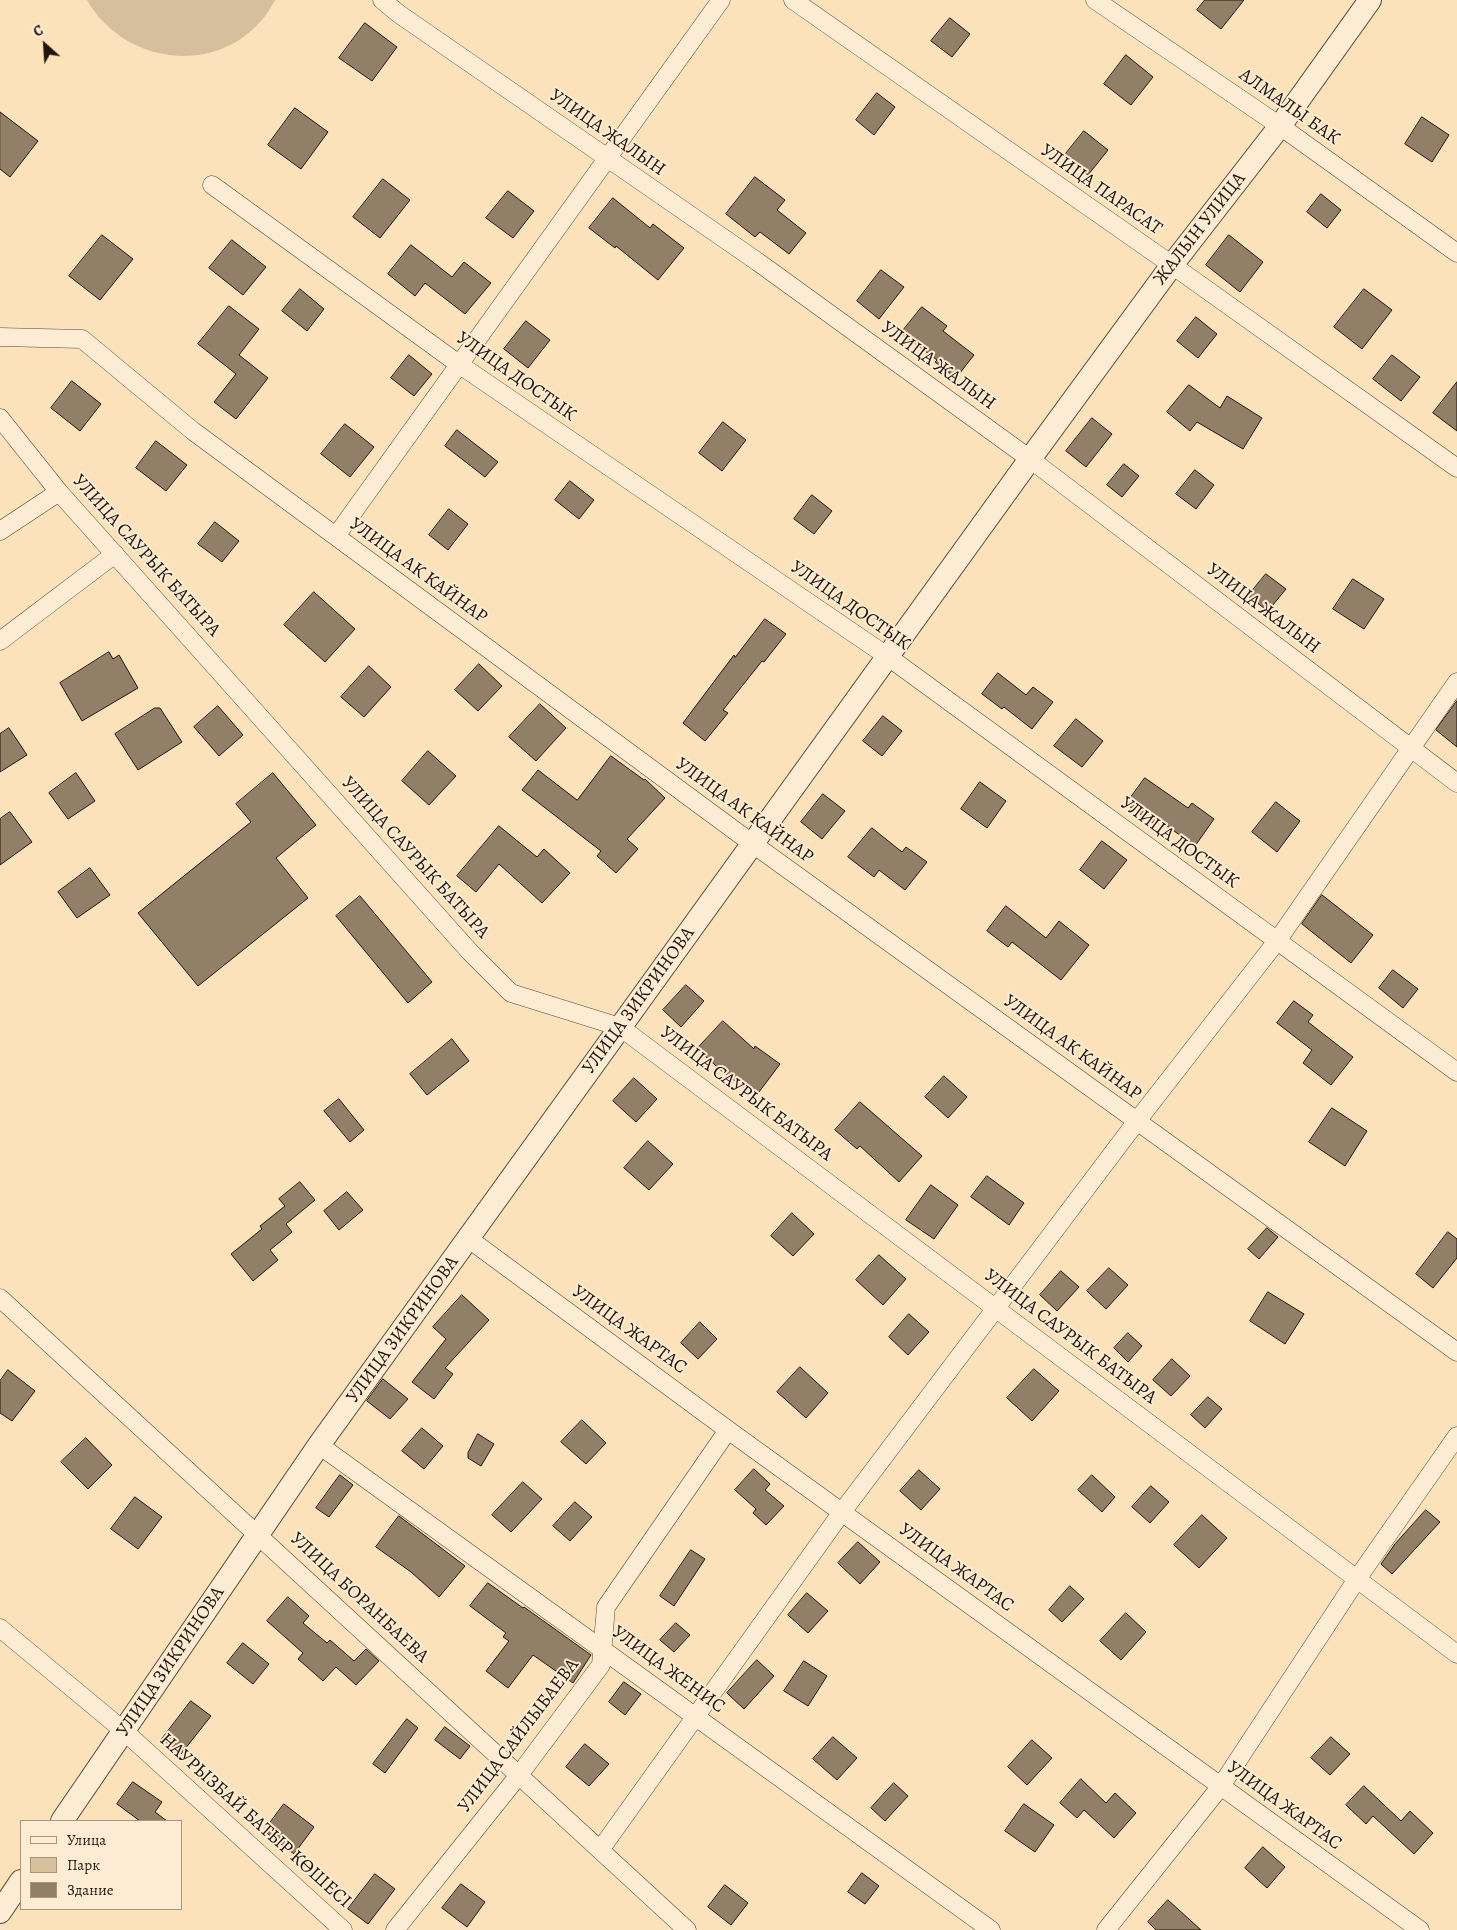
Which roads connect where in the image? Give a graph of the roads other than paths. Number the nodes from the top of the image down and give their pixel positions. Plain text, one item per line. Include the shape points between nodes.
1 (382, 0) edge
2 (721, 0) edge
3 (793, 0) edge
4 (1095, 0) edge
5 (1370, 0) edge
6 (1280, 126) junction
7 (608, 159) junction
8 (212, 185) dead end
9 (1457, 253) edge
10 (1172, 265) junction
11 (0, 336) edge
12 (460, 365) junction
13 (0, 418) edge
14 (1030, 459) junction
15 (1457, 468) edge
16 (59, 492) junction
17 (0, 531) edge
18 (336, 536) junction
19 (115, 554) junction
20 (0, 641) edge
21 (887, 656) junction
22 (1457, 682) edge
23 (1411, 748) junction
24 (1457, 783) edge
25 (753, 844) junction
26 (1277, 941) junction
27 (620, 1027) junction
28 (1457, 1072) edge
29 (1136, 1121) junction
30 (469, 1239) junction
31 (0, 1298) edge
32 (996, 1309) junction
33 (1457, 1352) edge
34 (728, 1430) junction
35 (1457, 1436) edge
36 (319, 1445) junction
37 (842, 1512) junction
38 (259, 1534) junction
39 (1357, 1579) junction
40 (0, 1628) edge
41 (602, 1649) junction
42 (1457, 1654) edge
43 (695, 1716) junction
44 (124, 1731) junction
45 (518, 1775) junction
46 (1221, 1786) junction
47 (63, 1820) edge
48 (600, 1850) junction
49 (20, 1882) edge
50 (0, 1912) edge
51 (343, 1930) edge
52 (395, 1930) edge
53 (687, 1930) edge
54 (991, 1930) edge
55 (1106, 1930) edge
56 (1420, 1930) edge

1 - 7 street, УЛИЦА ЖАЛЫН
2 - 7 street
3 - 10 street, УЛИЦА ПАРАСАТ
4 - 6 street, АЛМАЛЫ БАК
5 - 6 street, ЖАЛЫН УЛИЦА
6 - 9 street, АЛМАЛЫ БАК
6 - 10 street, ЖАЛЫН УЛИЦА
7 - 12 street
7 - 14 street, УЛИЦА ЖАЛЫН via 758,262
8 - 12 street, УЛИЦА ДОСТЫК
10 - 14 street, ЖАЛЫН УЛИЦА
10 - 15 street, УЛИЦА ПАРАСАТ
11 - 18 street, УЛИЦА АК КАЙНАР via 82,338 193,431
12 - 18 street
12 - 21 street, УЛИЦА ДОСТЫК
13 - 16 street, УЛИЦА САУРЫК БАТЫРА
14 - 21 street, ЖАЛЫН УЛИЦА
14 - 23 street, УЛИЦА ЖАЛЫН
16 - 17 street
16 - 19 street, УЛИЦА САУРЫК БАТЫРА
18 - 25 street, УЛИЦА АК КАЙНАР
19 - 20 street
19 - 27 street, УЛИЦА САУРЫК БАТЫРА via 470,952 511,993
21 - 25 street, УЛИЦА ЗИКРИНОВА
21 - 26 street, УЛИЦА ДОСТЫК
22 - 23 street
23 - 24 street, УЛИЦА ЖАЛЫН
23 - 26 street
25 - 27 street, УЛИЦА ЗИКРИНОВА
25 - 29 street, УЛИЦА АК КАЙНАР
26 - 28 street, УЛИЦА ДОСТЫК
26 - 29 street
27 - 30 street, УЛИЦА ЗИКРИНОВА
27 - 32 street, УЛИЦА САУРЫК БАТЫРА
29 - 32 street
29 - 33 street, УЛИЦА АК КАЙНАР
30 - 34 street, УЛИЦА ЖАРТАС
30 - 36 street, УЛИЦА ЗИКРИНОВА
31 - 38 street, УЛИЦА БОРАНБАЕВА
32 - 37 street
32 - 39 street, УЛИЦА САУРЫК БАТЫРА
34 - 37 street, УЛИЦА ЖАРТАС
34 - 41 street, УЛИЦА САЙЛЫБАЕВА via 606,1607
35 - 39 street
36 - 38 street, УЛИЦА ЗИКРИНОВА
36 - 41 street, УЛИЦА ЖЕНИС
37 - 43 street
37 - 46 street, УЛИЦА ЖАРТАС
38 - 44 street, УЛИЦА ЗИКРИНОВА
38 - 45 street, УЛИЦА БОРАНБАЕВА
39 - 42 street, УЛИЦА САУРЫК БАТЫРА
39 - 46 street
40 - 44 street, НАУРЫЗБАЙ БАТЫР КӨШЕСІ
41 - 43 street, УЛИЦА ЖЕНИС
41 - 45 street, УЛИЦА САЙЛЫБАЕВА via 601,1665
43 - 48 street
43 - 54 street, УЛИЦА ЖЕНИС
44 - 47 street, УЛИЦА ЗИКРИНОВА
44 - 51 street, НАУРЫЗБАЙ БАТЫР КӨШЕСІ
45 - 48 street, УЛИЦА БОРАНБАЕВА
45 - 52 street, УЛИЦА САЙЛЫБАЕВА
46 - 55 street
46 - 56 street, УЛИЦА ЖАРТАС
48 - 53 street, УЛИЦА БОРАНБАЕВА
49 - 50 street

